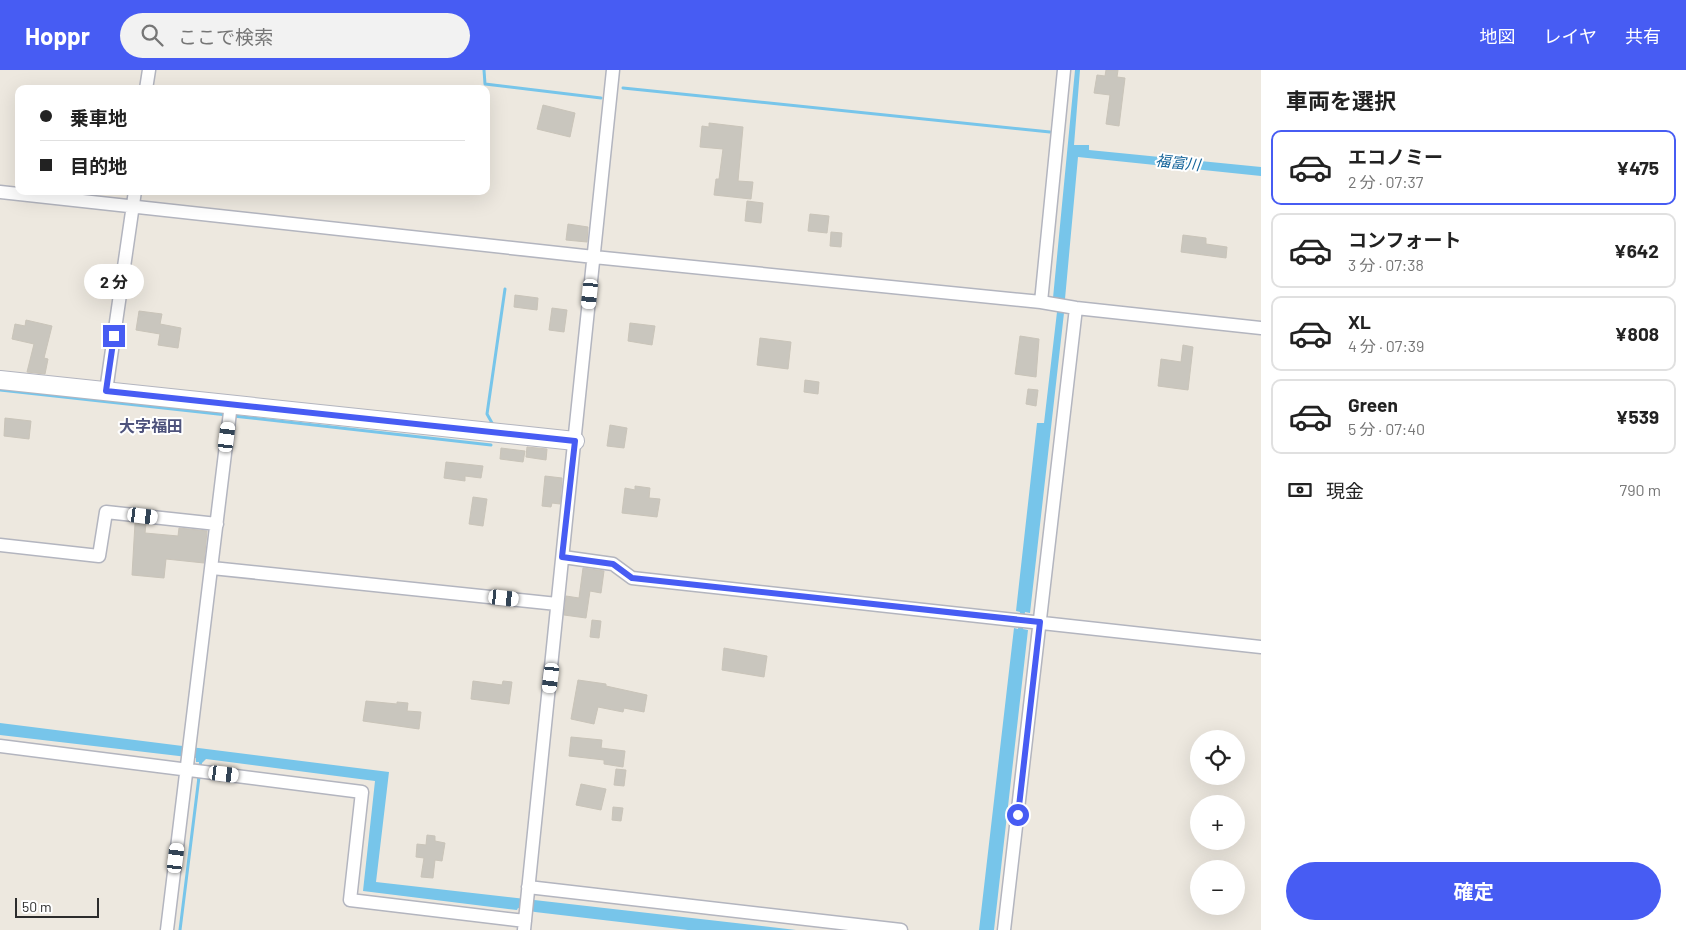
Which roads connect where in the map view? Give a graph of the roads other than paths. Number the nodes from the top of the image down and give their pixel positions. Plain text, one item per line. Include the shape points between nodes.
1 (149, 70) edge
2 (613, 70) edge
3 (1064, 70) edge
4 (147, 85) edge
5 (0, 192) edge
6 (15, 194) edge
7 (25, 195) edge
8 (135, 195) edge
9 (133, 208) junction
10 (594, 257) junction
11 (1059, 305) junction
12 (1261, 328) edge
13 (0, 380) edge
14 (106, 391) junction
15 (230, 412) junction
16 (575, 441) junction
17 (217, 524) junction
18 (0, 545) edge
19 (562, 557) junction
20 (212, 568) junction
21 (557, 604) junction
22 (1027, 621) junction
23 (1261, 647) edge
24 (0, 746) edge
25 (193, 768) junction
26 (528, 892) junction
27 (525, 921) edge
28 (167, 930) edge
29 (901, 930) edge
30 (1004, 930) edge

1 - 4 street
2 - 10 street
3 - 11 street
5 - 6 street
7 - 9 street
8 - 9 street
9 - 10 street
9 - 14 street
10 - 11 street
10 - 16 street
11 - 12 street
11 - 22 street
13 - 14 street
14 - 15 street
15 - 16 street
15 - 17 street
16 - 19 street
17 - 18 street via 106,512 99,556
17 - 20 street
19 - 21 street
19 - 22 street via 613,564 632,578
20 - 21 street
20 - 25 street via 190,743
21 - 26 street
22 - 23 street
22 - 30 street
24 - 25 street
25 - 27 street via 362,792 350,900
25 - 28 street
26 - 27 street
26 - 29 street

